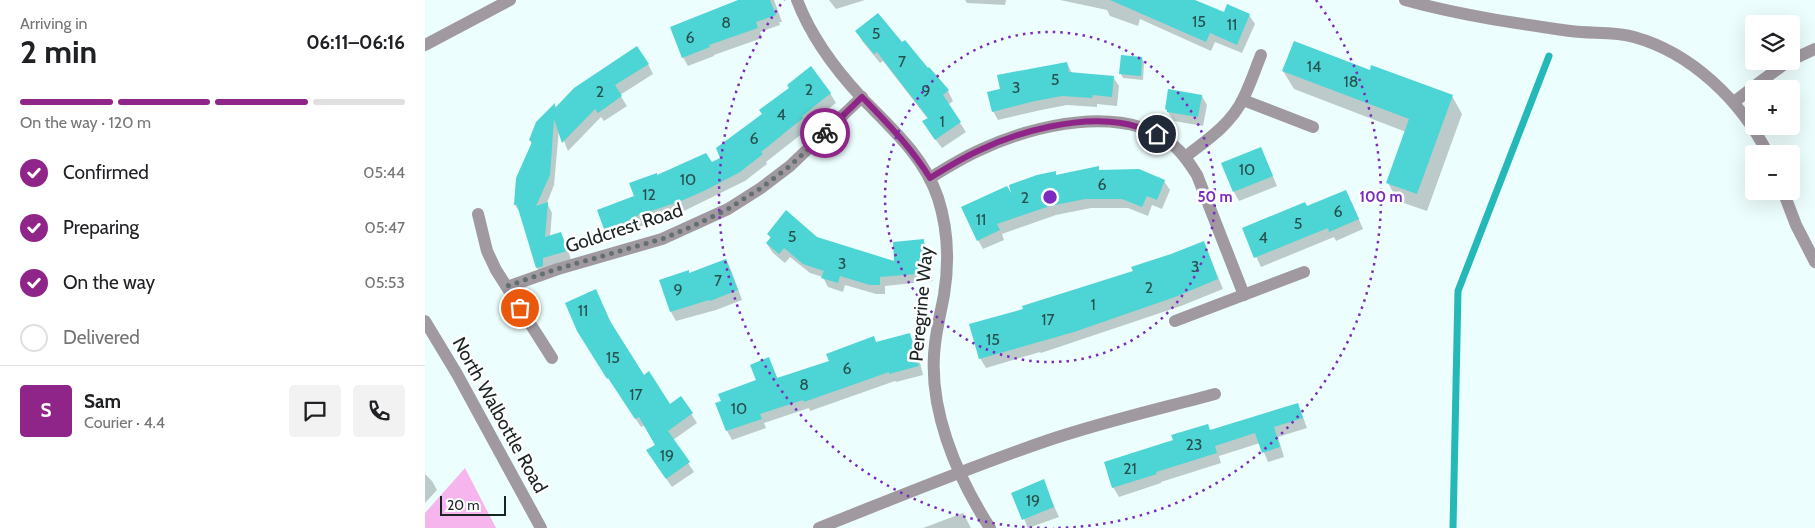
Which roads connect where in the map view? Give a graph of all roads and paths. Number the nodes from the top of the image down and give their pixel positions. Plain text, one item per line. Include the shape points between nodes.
1 (510, 0) edge
2 (797, 0) edge
3 (1405, 0) edge
4 (425, 45) edge
5 (1815, 49) edge
6 (1261, 55) dead end
7 (1800, 56) edge
8 (1776, 70) edge
9 (862, 97) junction
10 (1243, 100) junction
11 (1734, 102) junction
12 (1313, 127) dead end
13 (1764, 145) edge
14 (1185, 157) junction
15 (930, 178) junction
16 (1786, 200) edge
17 (478, 214) dead end
18 (1815, 262) edge
19 (1304, 272) dead end
20 (507, 286) junction
21 (1244, 295) junction
22 (425, 321) edge
23 (1175, 321) dead end
24 (552, 358) dead end
25 (1215, 394) dead end
26 (960, 472) junction
27 (541, 528) edge
28 (819, 528) edge
29 (990, 528) edge

1 - 4 street
2 - 9 street, Peregrine Way via 827,55
3 - 11 street via 1466,15 1572,32 1632,36 1657,44 1687,61
5 - 7 street
6 - 10 street
8 - 11 street
9 - 15 street, Peregrine Way via 918,158
9 - 20 street, Goldcrest Road via 790,166 728,209 662,239
10 - 12 street
10 - 14 street via 1223,126
11 - 13 street
14 - 15 street via 1157,134 1120,123 1095,121 1047,128 1010,138 980,150
14 - 21 street via 1206,195
15 - 26 street, Peregrine Way via 938,199 947,246 944,295 935,343 934,391 940,418
16 - 18 street
17 - 20 street via 487,251
19 - 21 street
20 - 24 street
21 - 23 street
22 - 27 street, North Walbottle Road
25 - 26 street via 1047,440
26 - 28 street
26 - 29 street, Peregrine Way

